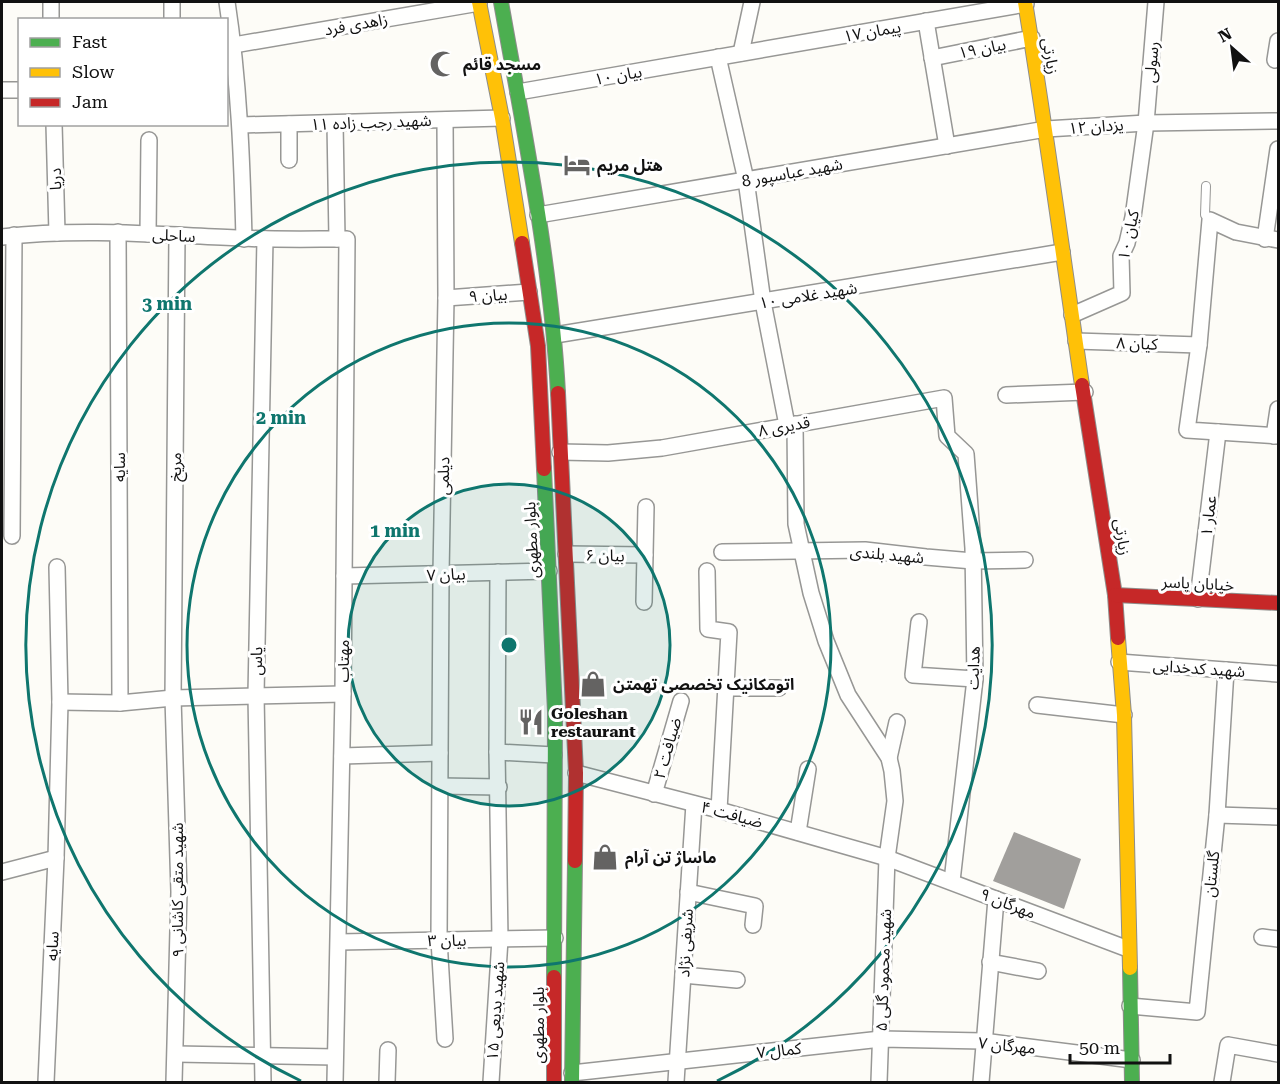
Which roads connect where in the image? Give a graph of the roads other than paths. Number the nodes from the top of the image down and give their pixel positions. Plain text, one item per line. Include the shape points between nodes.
1 (51, 2) edge
2 (172, 2) edge
3 (227, 2) edge
4 (479, 2) edge
5 (501, 2) edge
6 (752, 2) edge
7 (1156, 2) edge
8 (1026, 3) edge
9 (51, 18) edge
10 (172, 18) edge
11 (926, 21) junction
12 (1032, 38) junction
13 (1278, 41) edge
14 (234, 45) junction
15 (741, 53) junction
16 (718, 57) junction
17 (932, 58) junction
18 (1275, 60) dead end
19 (2, 90) edge
20 (18, 90) edge
21 (232, 90) edge
22 (518, 92) junction
23 (502, 118) junction
24 (445, 120) junction
25 (1278, 121) edge
26 (335, 123) junction
27 (1146, 123) junction
28 (289, 124) junction
29 (241, 125) junction
30 (54, 126) edge
31 (1046, 129) junction
32 (149, 140) dead end
33 (947, 146) junction
34 (1278, 149) edge
35 (289, 160) dead end
36 (746, 180) junction
37 (1206, 186) dead end
38 (538, 215) junction
39 (1210, 220) junction
40 (118, 232) junction
41 (57, 233) junction
42 (148, 234) junction
43 (8, 236) edge
44 (177, 236) junction
45 (244, 238) junction
46 (265, 239) junction
47 (342, 239) junction
48 (1272, 239) edge
49 (1062, 252) junction
50 (529, 292) junction
51 (446, 298) junction
52 (763, 302) junction
53 (1072, 315) junction
54 (555, 335) junction
55 (1076, 341) junction
56 (1198, 345) junction
57 (1085, 392) junction
58 (1006, 395) dead end
59 (1278, 409) edge
60 (791, 424) junction
61 (1218, 432) junction
62 (1276, 436) edge
63 (560, 452) junction
64 (966, 454) joint
65 (646, 507) dead end
66 (12, 536) dead end
67 (800, 549) junction
68 (722, 552) dead end
69 (566, 554) junction
70 (645, 555) junction
71 (1025, 560) dead end
72 (973, 561) junction
73 (57, 567) dead end
74 (549, 571) junction
75 (707, 571) dead end
76 (498, 572) junction
77 (441, 574) junction
78 (344, 576) junction
79 (1115, 595) junction
80 (1198, 599) junction
81 (644, 602) dead end
82 (1278, 603) edge
83 (919, 622) dead end
84 (1119, 662) junction
85 (1226, 670) junction
86 (1278, 674) edge
87 (975, 679) junction
88 (572, 685) junction
89 (554, 687) junction
90 (726, 688) junction
91 (779, 688) dead end
92 (343, 694) junction
93 (256, 695) junction
94 (172, 698) junction
95 (60, 702) junction
96 (681, 702) dead end
97 (120, 703) junction
98 (1037, 705) dead end
99 (1124, 715) junction
100 (897, 722) dead end
101 (497, 752) junction
102 (440, 753) junction
103 (554, 755) junction
104 (342, 756) junction
105 (889, 758) junction
106 (808, 769) dead end
107 (576, 773) junction
108 (440, 786) junction
109 (499, 787) junction
110 (654, 794) junction
111 (694, 804) junction
112 (719, 810) junction
113 (1217, 815) junction
114 (1278, 817) edge
115 (798, 832) junction
116 (56, 858) junction
117 (887, 858) junction
118 (2, 872) edge
119 (952, 882) junction
120 (688, 892) junction
121 (996, 898) junction
122 (753, 926) dead end
123 (1262, 937) dead end
124 (555, 938) junction
125 (500, 939) junction
126 (1278, 939) edge
127 (439, 940) junction
128 (339, 942) junction
129 (1128, 949) junction
130 (990, 962) junction
131 (1038, 971) dead end
132 (683, 975) junction
133 (737, 980) dead end
134 (1130, 1006) junction
135 (881, 1039) junction
136 (445, 1040) dead end
137 (983, 1041) junction
138 (388, 1050) dead end
139 (176, 1054) junction
140 (1278, 1054) edge
141 (263, 1055) junction
142 (335, 1057) junction
143 (1132, 1060) junction
144 (677, 1061) junction
145 (572, 1078) edge
146 (46, 1083) edge
147 (174, 1083) edge
148 (263, 1083) edge
149 (335, 1083) edge
150 (387, 1083) edge
151 (490, 1083) edge
152 (554, 1083) edge
153 (676, 1083) edge
154 (879, 1083) edge
155 (981, 1083) edge
156 (1132, 1083) edge
157 (1222, 1083) edge

1 - 9 street
2 - 10 street
3 - 14 street
4 - 14 street, زاهدی فرد
4 - 23 main road, بلوار مطهری
5 - 22 main road, بلوار مطهری
6 - 15 street
7 - 27 street, رسولی
8 - 11 street, پیمان ۱۷
8 - 12 main road, زیارتی
11 - 15 street, پیمان ۱۷
11 - 17 street
12 - 17 street, بیان ۱۹
12 - 31 main road, زیارتی
13 - 18 street
14 - 21 street
15 - 16 street, پیمان ۱۷
16 - 22 street, بیان ۱۰
16 - 36 street
17 - 33 street
19 - 20 street
21 - 29 street
22 - 38 main road, بلوار مطهری
23 - 24 street, شهید رجب زاده ۱۱
23 - 50 main road, بلوار مطهری
24 - 26 street, شهید رجب زاده ۱۱
24 - 51 street, دیلمی
25 - 27 street, یزدان ۱۲
26 - 28 street, شهید رجب زاده ۱۱
26 - 47 street, مهتاب
27 - 31 street, یزدان ۱۲
27 - 53 street, کیان ۱۰ via 1133,217 1121,256 1122,293
28 - 29 street, شهید رجب زاده ۱۱
28 - 35 street
29 - 45 street
30 - 41 street, دریا
31 - 33 street, شهید عباسپور 8
31 - 49 main road, زیارتی
32 - 42 street
33 - 36 street, شهید عباسپور 8
34 - 48 street
36 - 38 street, شهید عباسپور 8
36 - 52 street
37 - 39 lane via 1205,214
38 - 54 main road, بلوار مطهری
39 - 48 street via 1236,232
39 - 56 street
40 - 41 street, ساحلی
40 - 42 street, ساحلی
40 - 97 street, سایه
41 - 43 street, ساحلی
42 - 44 street, ساحلی
43 - 66 street
44 - 45 street, ساحلی
44 - 94 street, مریخ
45 - 46 street, ساحلی
46 - 47 street, ساحلی
46 - 93 street, یاس
47 - 78 street, مهتاب
49 - 52 street, شهید غلامی ۱۰
49 - 53 main road, زیارتی
50 - 51 street, بیان ۹
50 - 74 main road, بلوار مطهری via 538,346
51 - 77 street, دیلمی
52 - 54 street, شهید غلامی ۱۰
52 - 60 street
53 - 55 main road, زیارتی
54 - 63 main road, بلوار مطهری
55 - 56 street, کیان ۸
55 - 57 main road, زیارتی
56 - 61 street via 1187,430
57 - 58 street
57 - 79 main road, زیارتی
59 - 62 street
60 - 63 street, قدیری ۸ via 662,448
60 - 64 street, قدیری ۸ via 944,398 947,436
60 - 67 street
61 - 62 street
61 - 80 street, عمار ۱
63 - 69 main road, بلوار مطهری
64 - 72 street, هدایت
65 - 70 street
67 - 68 street, شهید بلندی
67 - 72 street, شهید بلندی via 865,550
67 - 105 street via 826,641 848,695
69 - 70 street, بیان ۶
69 - 88 main road, بلوار مطهری
70 - 81 street
71 - 72 street, شهید بلندی
72 - 87 street, هدایت
73 - 95 street, سایه
74 - 76 street, بیان ۷
74 - 89 main road, بلوار مطهری
75 - 90 street via 708,629 729,632
76 - 77 street, بیان ۷
76 - 101 street, شهید بدیعی ۱۵
77 - 78 street, بیان ۷
77 - 102 street, دیلمی
78 - 92 street, مهتاب
79 - 80 main road, خیابان یاسر
79 - 84 main road, زیارتی
80 - 82 main road, خیابان یاسر
83 - 87 street via 913,675
84 - 85 street, شهید کدخدایی
84 - 99 main road, زیارتی
85 - 86 street, شهید کدخدایی
85 - 113 street, گلستان
87 - 119 street, هدایت
88 - 89 main road
88 - 107 main road, بلوار مطهری
89 - 103 main road, بلوار مطهری
90 - 91 street
90 - 112 street
92 - 93 street
92 - 104 street, مهتاب
93 - 94 street
93 - 141 street, یاس
94 - 97 street
94 - 139 street, شهید متقی کاشانی ۹ via 179,892
95 - 97 street
95 - 116 street, سایه
96 - 110 street, ضیافت ۲
98 - 99 street
99 - 129 main road, زیارتی
100 - 105 street
101 - 103 street
101 - 109 street, شهید بدیعی ۱۵
102 - 104 street
102 - 108 street, دیلمی
103 - 124 main road, بلوار مطهری
104 - 128 street, مهتاب
105 - 117 street, شهید محمود گلی ۵ via 895,801
106 - 115 street
107 - 110 street, ضیافت ۴
107 - 145 main road, بلوار مطهری
108 - 109 street
108 - 127 street, دیلمی
109 - 125 street, شهید بدیعی ۱۵
110 - 111 street, ضیافت ۴
111 - 112 street, ضیافت ۴
111 - 120 street, شریفی نژاد
112 - 115 street, ضیافت ۴
113 - 114 street
113 - 134 street, گلستان via 1197,1012
115 - 117 street, ضیافت ۴
116 - 118 street
116 - 146 street, سایه
117 - 119 street, مهرگان ۹
117 - 135 street, شهید محمود گلی ۵
119 - 121 street, مهرگان ۹
120 - 122 street via 755,906
120 - 132 street, شریفی نژاد
121 - 129 street, مهرگان ۹
121 - 130 street
123 - 126 street
124 - 125 street, بیان ۳
124 - 152 main road, بلوار مطهری
125 - 127 street, بیان ۳
125 - 151 street, شهید بدیعی ۱۵
127 - 128 street, بیان ۳
127 - 136 street, دیلمی
128 - 142 street, مهتاب
129 - 134 main road, زیارتی
130 - 131 street
130 - 137 street
132 - 133 street
132 - 144 street, شریفی نژاد
134 - 143 main road, زیارتی
135 - 137 street, مهرگان ۷
135 - 144 street, کمال ۷
135 - 154 street, شهید محمود گلی ۵
137 - 143 street, مهرگان ۷
137 - 155 street
138 - 150 street
139 - 141 street
139 - 147 street, شهید متقی کاشانی ۹
140 - 157 street via 1228,1045
141 - 142 street
141 - 148 street, یاس
142 - 149 street, مهتاب
143 - 156 main road, زیارتی
144 - 145 street, کمال ۷
144 - 153 street, شریفی نژاد

